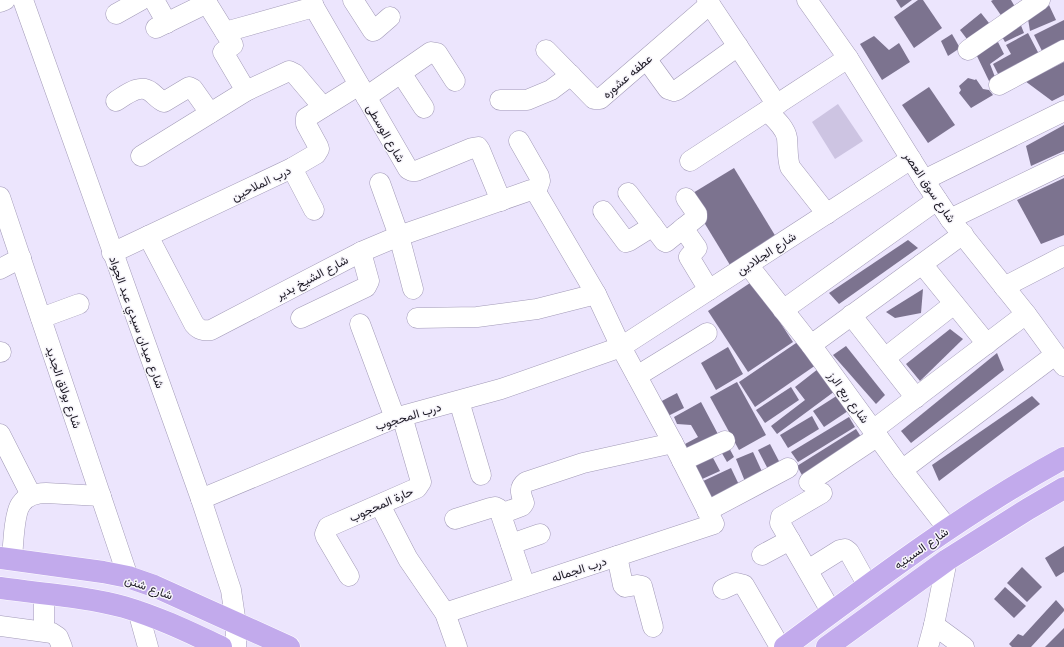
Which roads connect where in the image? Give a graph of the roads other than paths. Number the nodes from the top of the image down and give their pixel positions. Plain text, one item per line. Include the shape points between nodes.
1 (6, 0) edge
2 (23, 0) edge
3 (141, 0) edge
4 (154, 0) edge
5 (353, 0) edge
6 (807, 0) edge
7 (1040, 0) edge
8 (206, 1) edge
9 (0, 2) edge
10 (708, 2) edge
11 (313, 4) edge
12 (116, 14) dead end
13 (390, 17) dead end
14 (225, 32) junction
15 (738, 46) junction
16 (546, 50) dead end
17 (968, 50) dead end
18 (1064, 50) edge
19 (848, 58) junction
20 (647, 60) junction
21 (401, 73) junction
22 (571, 75) junction
23 (454, 81) dead end
24 (999, 84) dead end
25 (246, 91) junction
26 (362, 91) junction
27 (500, 100) dead end
28 (116, 101) dead end
29 (323, 107) junction
30 (424, 108) dead end
31 (772, 108) junction
32 (1064, 111) edge
33 (210, 113) junction
34 (519, 141) dead end
35 (141, 156) dead end
36 (911, 159) junction
37 (690, 161) dead end
38 (1064, 164) edge
39 (292, 168) junction
40 (924, 180) junction
41 (380, 183) dead end
42 (532, 192) junction
43 (628, 193) dead end
44 (0, 197) edge
45 (686, 198) dead end
46 (937, 200) junction
47 (501, 201) junction
48 (314, 210) dead end
49 (604, 211) dead end
50 (827, 214) junction
51 (950, 219) junction
52 (653, 226) junction
53 (683, 228) junction
54 (963, 234) junction
55 (148, 236) junction
56 (400, 236) junction
57 (361, 252) junction
58 (112, 253) junction
59 (1064, 256) edge
60 (21, 258) junction
61 (922, 264) junction
62 (748, 265) junction
63 (0, 269) edge
64 (1004, 287) junction
65 (414, 289) dead end
66 (709, 290) junction
67 (596, 294) junction
68 (79, 304) dead end
69 (954, 304) junction
70 (783, 310) junction
71 (1026, 314) junction
72 (852, 315) junction
73 (41, 318) junction
74 (301, 318) dead end
75 (417, 318) dead end
76 (360, 324) dead end
77 (707, 333) dead end
78 (987, 344) junction
79 (811, 345) junction
80 (621, 347) junction
81 (1058, 351) edge
82 (885, 358) junction
83 (636, 376) junction
84 (916, 398) junction
85 (459, 401) junction
86 (398, 417) junction
87 (875, 433) junction
88 (0, 434) edge
89 (725, 441) dead end
90 (673, 443) junction
91 (1064, 458) edge
92 (682, 461) junction
93 (788, 468) dead end
94 (902, 470) junction
95 (481, 475) dead end
96 (1064, 488) edge
97 (31, 495) junction
98 (101, 496) junction
99 (201, 499) junction
100 (380, 505) junction
101 (501, 514) junction
102 (710, 518) junction
103 (455, 519) dead end
104 (948, 529) junction
105 (540, 534) dead end
106 (790, 540) junction
107 (511, 544) junction
108 (6, 551) edge
109 (762, 555) dead end
110 (617, 556) junction
111 (947, 560) junction
112 (808, 570) junction
113 (349, 576) dead end
114 (128, 578) junction
115 (525, 586) junction
116 (868, 586) junction
117 (0, 588) edge
118 (723, 588) dead end
119 (44, 594) junction
120 (138, 611) junction
121 (832, 612) junction
122 (445, 613) junction
123 (236, 624) junction
124 (934, 625) junction
125 (0, 626) edge
126 (653, 627) dead end
127 (44, 631) junction
128 (62, 647) edge
129 (148, 647) edge
130 (220, 647) edge
131 (236, 647) edge
132 (289, 647) edge
133 (457, 647) edge
134 (780, 647) edge
135 (785, 647) edge
136 (827, 647) edge
137 (928, 647) edge
138 (964, 647) edge

1 - 9 street
2 - 58 street, شارع ميدان سيدي عبد الجواد
3 - 12 street
4 - 8 street via 161,26
5 - 13 street via 372,31
6 - 19 street, شارع سوق العصر
7 - 17 street
8 - 14 street
10 - 15 street
10 - 20 street, عطفه عشوره
11 - 14 street
11 - 26 street, شارع الوسطى
14 - 25 street via 233,45 223,52
15 - 20 street via 674,91 668,89
15 - 31 street
16 - 22 street, عطفه عشوره
18 - 24 street
19 - 31 street
19 - 36 street, شارع سوق العصر
20 - 22 street, عطفه عشوره via 600,99 594,99
21 - 23 street, درب الملاحين via 434,52
21 - 26 street, درب الملاحين
21 - 30 street
22 - 27 street via 551,90 528,100
25 - 29 street via 291,72
25 - 33 street
26 - 29 street, درب الملاحين
26 - 47 street, شارع الوسطى via 408,169 416,171 478,147
28 - 33 street via 141,88 147,89 164,102 189,87
29 - 39 street, درب الملاحين via 308,115 305,121 318,146 318,152
31 - 37 street
31 - 50 street via 787,137 790,167
32 - 40 street
33 - 35 street
34 - 42 street via 539,176 540,181
36 - 40 street, شارع سوق العصر
36 - 50 street, شارع الجلادين
38 - 51 street
39 - 48 street
39 - 55 street, درب الملاحين
40 - 46 street, شارع سوق العصر
41 - 56 street
42 - 47 street, شارع الشيخ بدير
42 - 67 street
43 - 52 street
44 - 60 street, شارع بولاق الجديد
45 - 53 street via 697,215
46 - 51 street, شارع سوق العصر
46 - 70 street
47 - 56 street, شارع الشيخ بدير
49 - 52 street via 626,242
50 - 62 street, شارع الجلادين
51 - 54 street, شارع سوق العصر
52 - 53 street via 666,242
53 - 66 street via 697,248 689,257
54 - 61 street
54 - 64 street, شارع سوق العصر
55 - 57 street, شارع الشيخ بدير via 194,324 205,331
55 - 58 street, درب الملاحين
56 - 57 street, شارع الشيخ بدير
56 - 65 street
57 - 74 street via 369,280 366,287
58 - 99 street, شارع ميدان سيدي عبد الجواد
59 - 64 street
60 - 63 street
60 - 73 street, شارع بولاق الجديد
61 - 69 street
61 - 72 street
62 - 66 street, شارع الجلادين
62 - 70 street, شارع ربع الرز
64 - 71 street, شارع سوق العصر
66 - 80 street, شارع الجلادين
67 - 75 street via 530,310 477,317
67 - 80 street
68 - 73 street
69 - 78 street
69 - 82 street
70 - 79 street, شارع ربع الرز
71 - 78 street
71 - 81 street, شارع سوق العصر
72 - 79 street
72 - 82 street
73 - 98 street, شارع بولاق الجديد
76 - 86 street, حارة المحجوب
77 - 83 street
78 - 84 street
79 - 87 street, شارع ربع الرز
80 - 83 street
80 - 85 street, درب المحجوب
81 - 94 street
82 - 84 street
83 - 90 street
84 - 87 street
85 - 86 street, درب المحجوب
85 - 95 street
86 - 99 street, درب المحجوب
86 - 100 street, حارة المحجوب via 421,482 417,488
87 - 94 street, شارع ربع الرز
87 - 106 street via 781,517 780,523
88 - 97 street
89 - 92 street
90 - 92 street
90 - 101 street via 583,463 526,482 520,493 523,504
91 - 104 main road, شارع السبتيه
92 - 102 street
93 - 102 street, درب الجماله
94 - 104 street, شارع ربع الرز
96 - 111 main road, شارع السبتيه
97 - 98 street via 46,493
97 - 108 street via 21,504
98 - 114 street, شارع بولاق الجديد
99 - 123 street, شارع ميدان سيدي عبد الجواد via 231,590
100 - 113 street, حارة المحجوب via 326,530 326,537
100 - 122 street via 408,559
101 - 103 street via 495,507
101 - 107 street
102 - 110 street, درب الجماله
104 - 116 main road, شارع السبتيه
105 - 107 street
106 - 109 street
106 - 112 street
107 - 115 street
108 - 114 main road, شارع شنن
110 - 115 street, درب الجماله
110 - 126 street via 622,585 642,586
111 - 124 street
111 - 136 main road, شارع السبتيه
112 - 116 street via 845,549
112 - 121 street
114 - 123 main road, شارع شنن via 154,586
115 - 122 street, درب الجماله
116 - 121 main road, شارع السبتيه
117 - 119 main road
118 - 134 street via 736,583 744,585
119 - 120 main road via 91,600
119 - 127 street
120 - 129 street
120 - 130 main road
121 - 135 main road, شارع السبتيه
122 - 133 street
123 - 131 street, شارع ميدان سيدي عبد الجواد
123 - 132 main road, شارع شنن
124 - 137 street
124 - 138 street
125 - 127 street
127 - 128 street via 58,637

